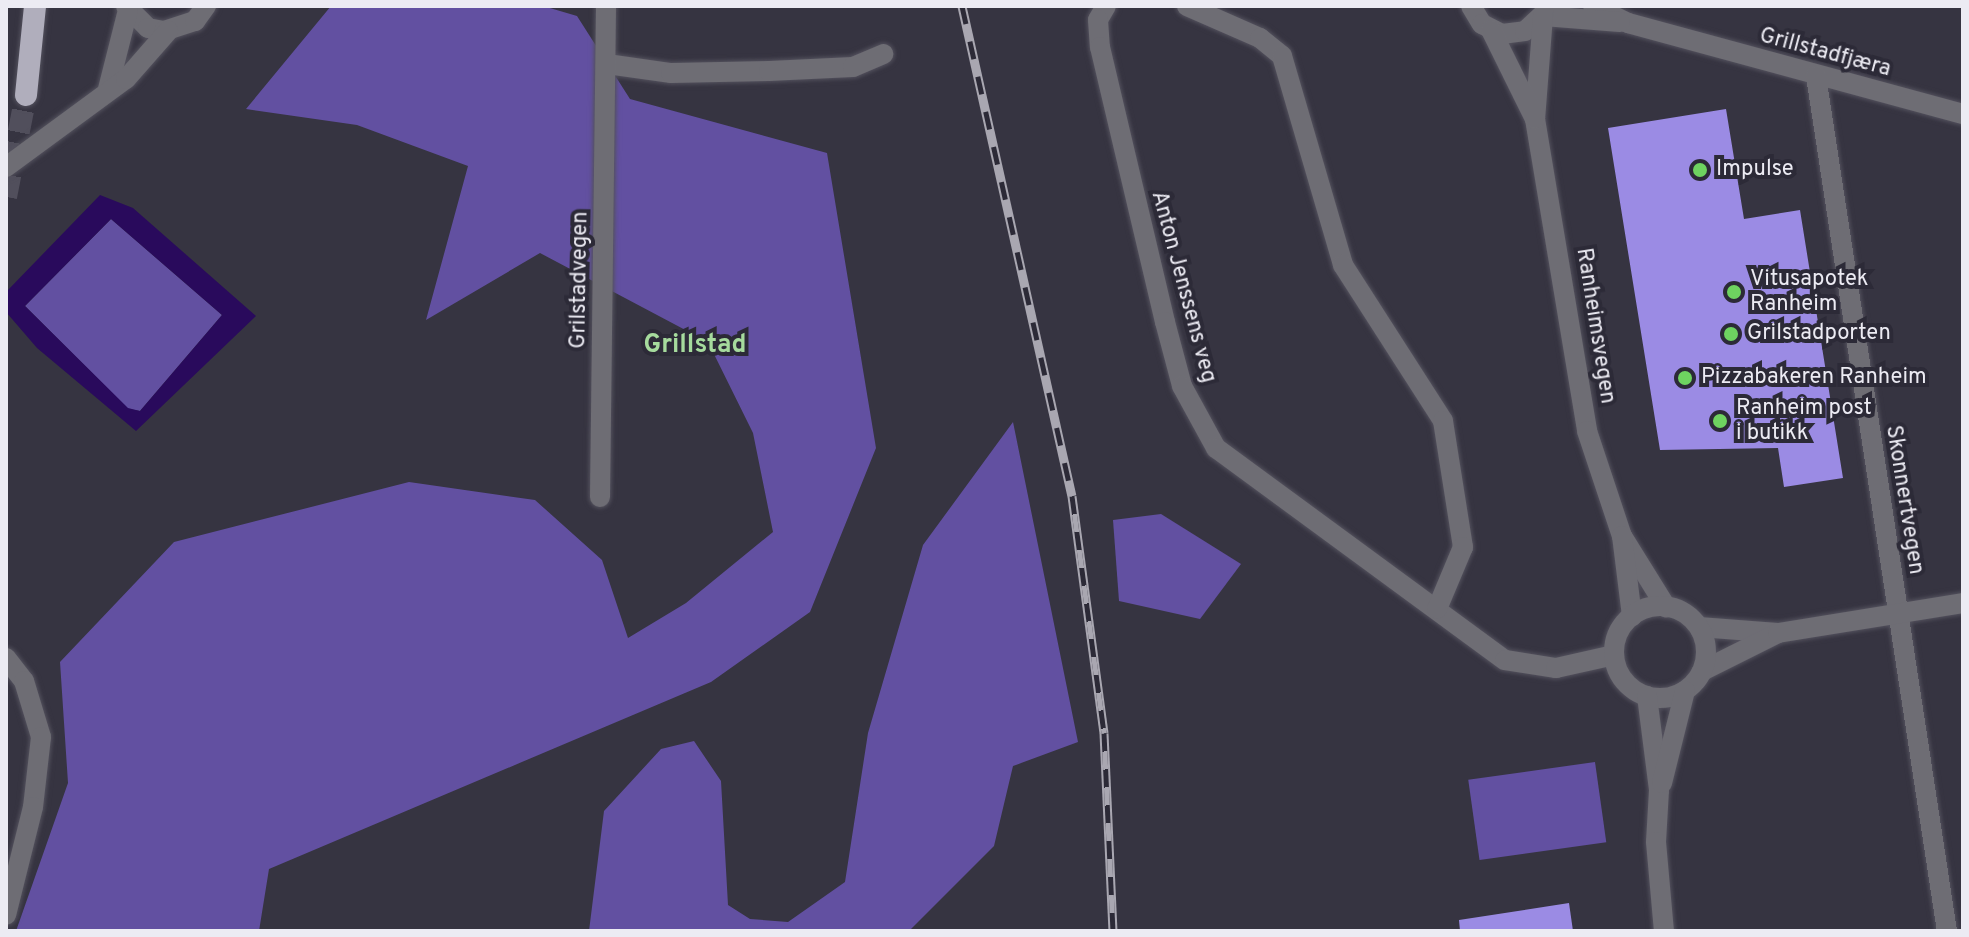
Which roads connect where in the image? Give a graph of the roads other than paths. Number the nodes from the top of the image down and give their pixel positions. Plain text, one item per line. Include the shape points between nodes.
1 (35, 6) edge
2 (206, 6) edge
3 (606, 6) edge
4 (1106, 6) edge
5 (1187, 6) edge
6 (1593, 6) edge
7 (127, 8) edge
8 (1467, 9) edge
9 (1545, 11) edge
10 (1628, 23) junction
11 (1491, 30) junction
12 (168, 31) junction
13 (883, 54) dead end
14 (607, 64) junction
15 (1816, 76) junction
16 (108, 89) junction
17 (26, 95) tunnel mouth
18 (1963, 114) edge
19 (1535, 119) junction
20 (6, 167) edge
21 (600, 497) dead end
22 (1622, 536) junction
23 (1963, 603) edge
24 (1666, 607) junction
25 (1437, 609) junction
26 (1898, 614) junction
27 (1632, 616) junction
28 (1699, 627) junction
29 (1778, 633) junction
30 (1614, 655) junction
31 (6, 658) edge
32 (1702, 671) junction
33 (1685, 691) junction
34 (1647, 696) junction
35 (1659, 790) junction
36 (6, 915) edge
37 (1664, 931) edge
38 (1947, 931) edge

1 - 17 highway
2 - 12 street via 195,21
3 - 14 street, Grilstadvegen
4 - 25 street, Anton Jenssens veg via 1098,20 1100,47 1165,322 1193,414 1216,448 1255,483
5 - 25 street via 1260,38 1282,56 1343,265 1443,421 1463,535 1461,561
6 - 10 street, Grillstadfjæra
7 - 12 street via 148,28
7 - 16 street
8 - 11 street
9 - 10 street, Grillstadfjæra
9 - 11 street via 1514,34
9 - 19 street, Ranheimsvegen
10 - 15 street, Grillstadfjæra
11 - 19 street, Ranheimsvegen
12 - 16 street via 126,79
13 - 14 street via 853,67 769,71 671,73
14 - 21 street, Grilstadvegen
15 - 18 street, Grillstadfjæra
15 - 26 street, Skonnertvegen
16 - 20 street via 65,130
19 - 22 street, Ranheimsvegen via 1587,431
22 - 24 street, Ranheimsvegen via 1639,555
22 - 27 street, Ranheimsvegen
23 - 26 street
24 - 27 street
24 - 28 street
25 - 30 street, Anton Jenssens veg via 1489,650 1520,665 1556,668
26 - 29 street
26 - 38 street, Skonnertvegen
27 - 30 street via 1619,633
28 - 29 street
28 - 32 street via 1706,649
29 - 32 street
30 - 34 street via 1624,681
31 - 36 street via 24,681 41,737 33,807
32 - 33 street
33 - 34 street
33 - 35 street
34 - 35 street
35 - 37 street

